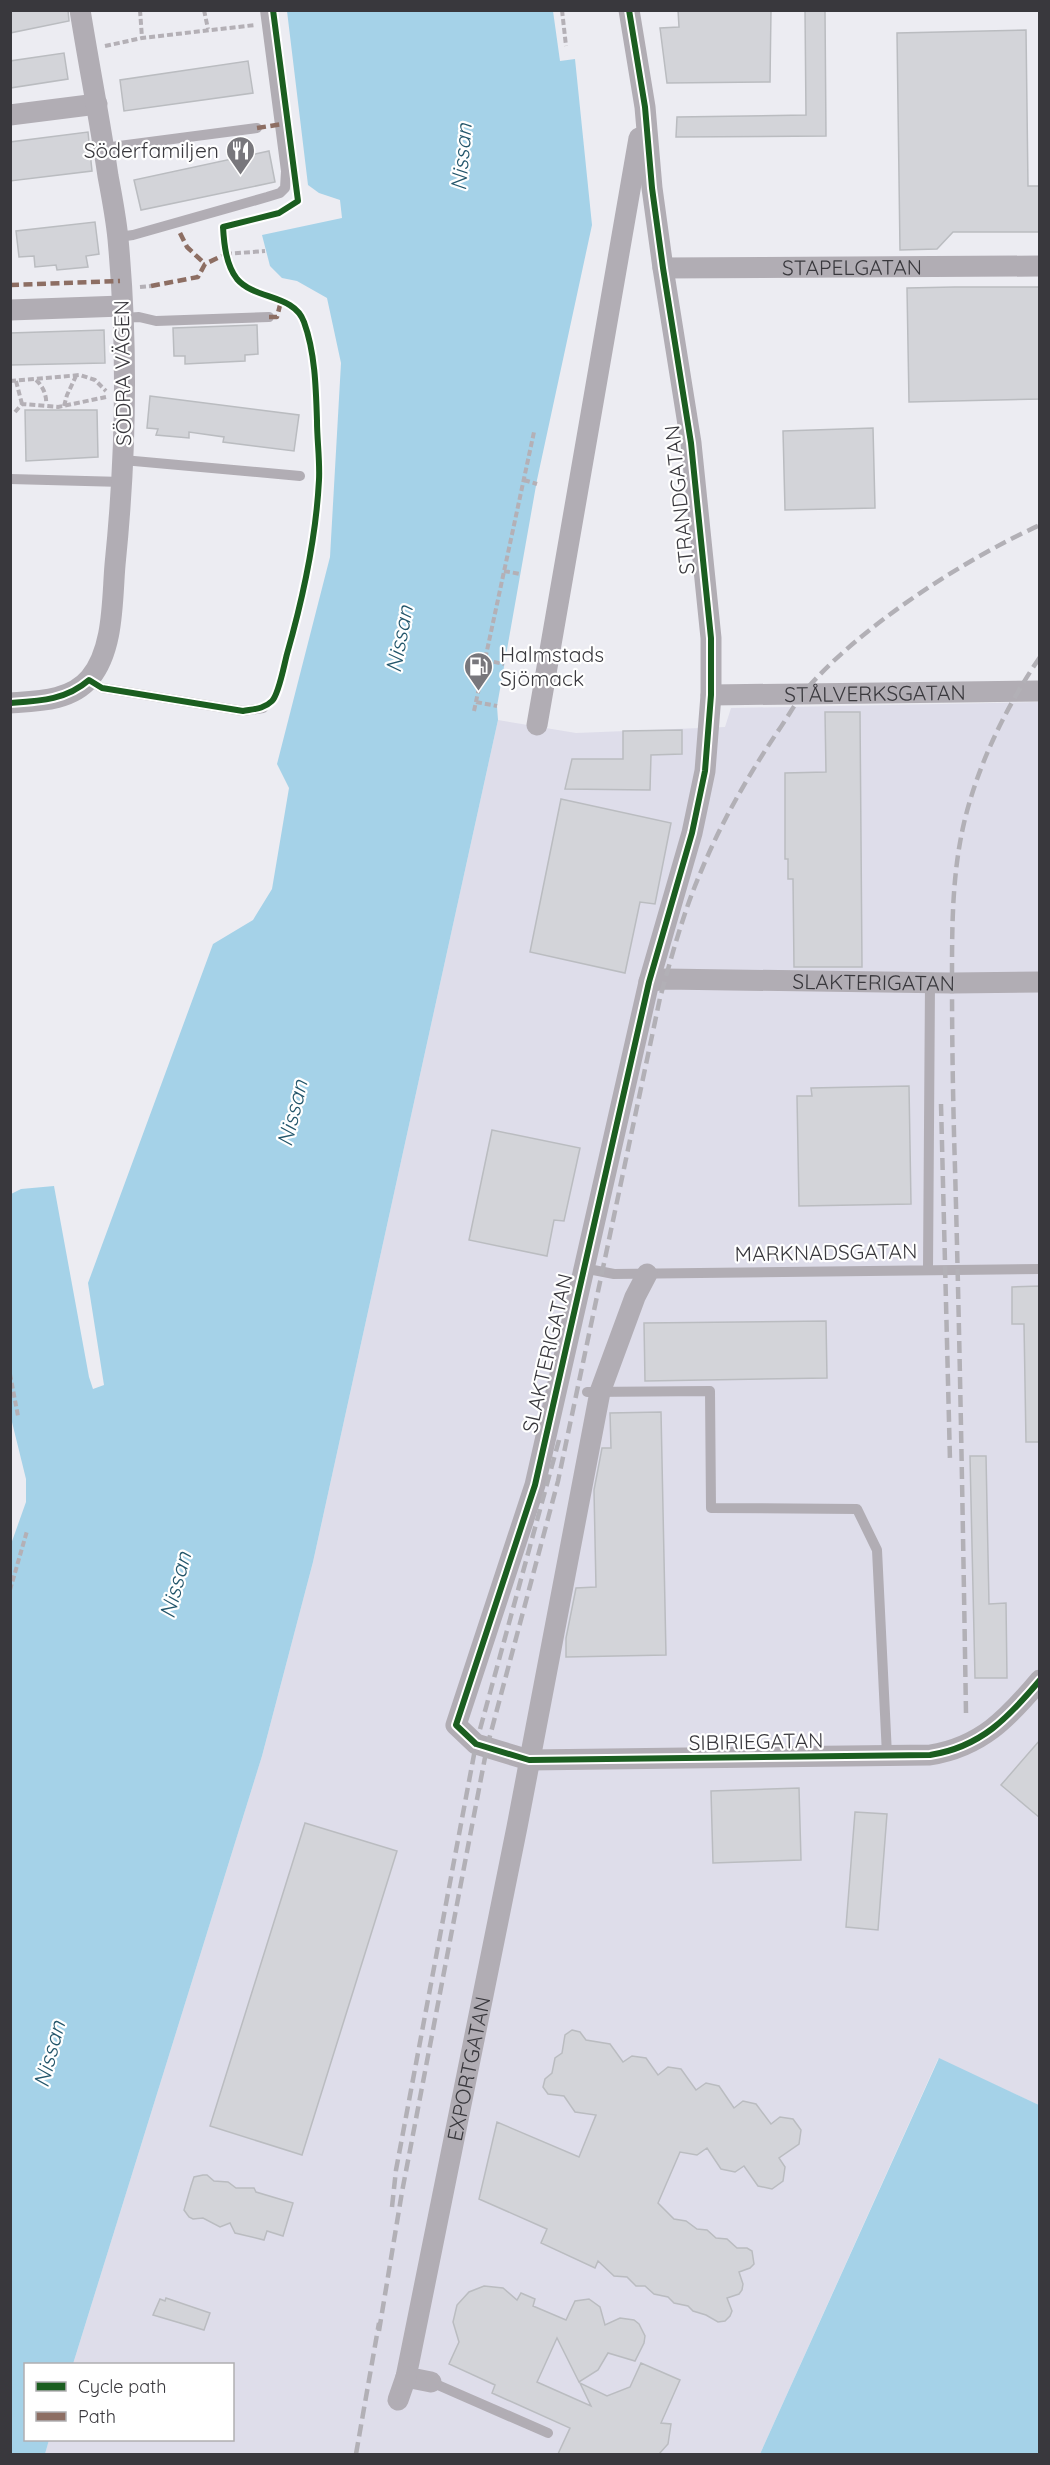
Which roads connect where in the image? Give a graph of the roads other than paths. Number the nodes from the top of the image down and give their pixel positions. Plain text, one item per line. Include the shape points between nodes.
1 (80, 10) edge
2 (265, 10) edge
3 (629, 10) edge
4 (97, 104) junction
5 (645, 107) junction
6 (10, 115) edge
7 (257, 128) dead end
8 (104, 148) junction
9 (118, 237) junction
10 (1040, 266) edge
11 (663, 268) junction
12 (10, 310) edge
13 (122, 312) junction
14 (269, 317) dead end
15 (123, 460) junction
16 (300, 476) dead end
17 (10, 479) edge
18 (123, 482) junction
19 (89, 680) junction
20 (1040, 691) edge
21 (711, 695) junction
22 (10, 703) edge
23 (263, 708) dead end
24 (537, 725) dead end
25 (649, 982) junction
26 (1040, 982) edge
27 (930, 983) junction
28 (583, 1268) junction
29 (1040, 1269) edge
30 (928, 1270) junction
31 (647, 1274) junction
32 (594, 1392) junction
33 (1040, 1680) edge
34 (456, 1725) joint
35 (886, 1755) junction
36 (529, 1760) junction
37 (406, 2377) junction
38 (431, 2382) joint
39 (398, 2400) dead end
40 (548, 2433) dead end

1 - 4 street, SÖDRA VÄGEN
2 - 9 lane via 285,188 267,197
3 - 5 street, STRANDGATAN
4 - 6 street
4 - 8 street, SÖDRA VÄGEN
5 - 11 street, STRANDGATAN
5 - 24 street
7 - 8 lane
8 - 9 street, SÖDRA VÄGEN
9 - 13 street, SÖDRA VÄGEN
10 - 11 street, STAPELGATAN
11 - 21 street, STRANDGATAN via 691,443 711,638
12 - 13 street
13 - 14 lane via 156,321
13 - 15 street, SÖDRA VÄGEN
15 - 16 lane
15 - 18 street, SÖDRA VÄGEN
17 - 18 lane
18 - 19 street, SÖDRA VÄGEN via 106,645
19 - 22 street via 63,696
19 - 23 lane via 102,688 243,711
20 - 21 street, STÅLVERKSGATAN
21 - 25 street, STRANDGATAN via 705,771 694,823
25 - 27 street, SLAKTERIGATAN via 665,979
25 - 28 street, SLAKTERIGATAN
26 - 27 street, SLAKTERIGATAN
27 - 30 lane
28 - 31 lane, MARKNADSGATAN via 614,1274
28 - 34 street, SLAKTERIGATAN via 535,1485
29 - 30 lane, MARKNADSGATAN
30 - 31 lane, MARKNADSGATAN
31 - 32 street, EXPORTGATAN
32 - 35 lane via 710,1391 711,1508 857,1509 877,1550
32 - 36 street, EXPORTGATAN
33 - 35 street, SIBIRIEGATAN via 988,1734 945,1753
34 - 36 street, SIBIRIEGATAN via 476,1744
35 - 36 street, SIBIRIEGATAN
36 - 37 street, EXPORTGATAN
37 - 38 street
37 - 39 street, EXPORTGATAN
38 - 40 lane

